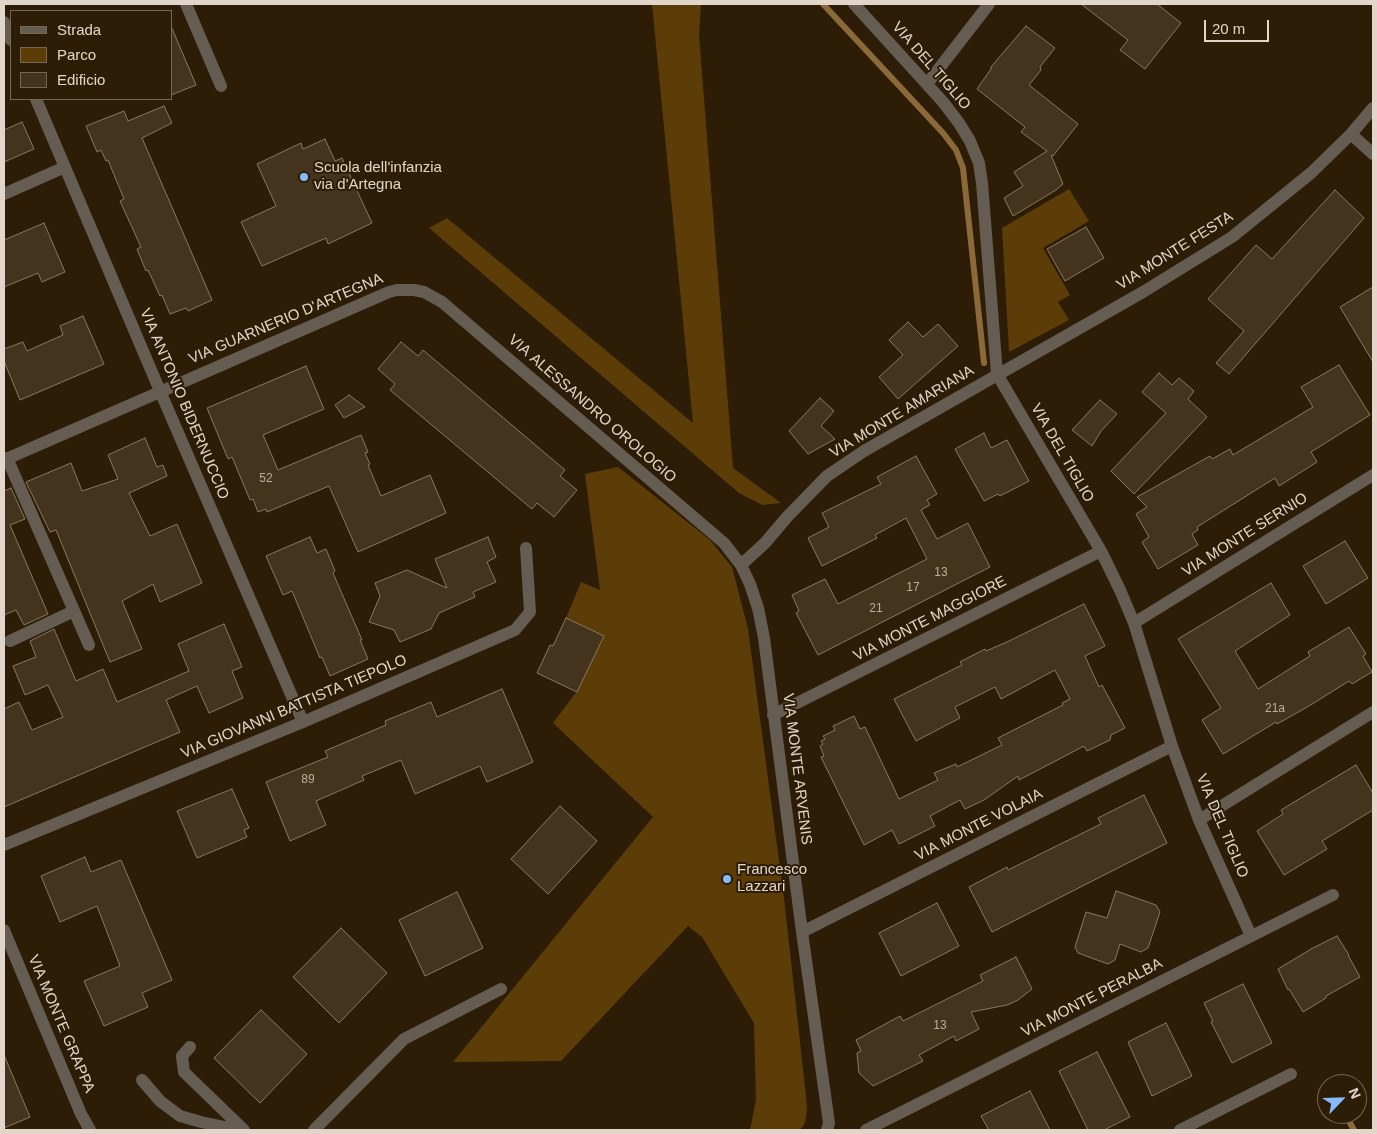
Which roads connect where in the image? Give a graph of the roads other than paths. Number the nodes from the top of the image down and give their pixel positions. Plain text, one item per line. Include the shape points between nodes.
1 (186, 4) edge
2 (854, 4) edge
3 (989, 4) edge
4 (4, 22) edge
5 (10, 37) edge
6 (927, 84) junction
7 (221, 86) dead end
8 (36, 100) edge
9 (1373, 108) edge
10 (1351, 134) junction
11 (1373, 154) edge
12 (65, 167) junction
13 (4, 194) edge
14 (414, 290) joint
15 (997, 374) junction
16 (160, 390) junction
17 (5, 459) edge
18 (1373, 475) edge
19 (526, 548) dead end
20 (1101, 552) junction
21 (741, 565) junction
22 (74, 612) junction
23 (1134, 623) junction
24 (10, 641) dead end
25 (89, 645) dead end
26 (1373, 712) edge
27 (773, 715) junction
28 (303, 722) junction
29 (1172, 746) junction
30 (1199, 820) junction
31 (4, 844) edge
32 (1333, 895) dead end
33 (4, 930) edge
34 (802, 932) junction
35 (1251, 936) junction
36 (501, 989) dead end
37 (190, 1047) dead end
38 (1291, 1074) dead end
39 (142, 1080) dead end
40 (90, 1130) edge
41 (239, 1130) edge
42 (244, 1130) edge
43 (314, 1130) edge
44 (828, 1130) edge
45 (866, 1130) edge
46 (1180, 1130) edge

1 - 7 street
2 - 6 street, VIA DEL TIGLIO
3 - 6 street
4 - 5 street
6 - 15 street, VIA DEL TIGLIO via 959,122 979,163
8 - 12 street, VIA ANTONIO BIDERNUCCIO
9 - 10 street, VIA MONTE FESTA
10 - 11 street
10 - 15 street, VIA MONTE FESTA via 1311,173 1232,237 1143,292
12 - 13 street
12 - 16 street, VIA ANTONIO BIDERNUCCIO
14 - 16 street, VIA GUARNERIO D'ARTEGNA via 389,292
14 - 21 street, VIA ALESSANDRO OROLOGIO via 442,302 724,543
15 - 20 street, VIA DEL TIGLIO
15 - 21 street, VIA MONTE AMARIANA via 827,476 766,543
16 - 17 street, VIA GUARNERIO D'ARTEGNA
16 - 28 street, VIA ANTONIO BIDERNUCCIO
17 - 22 street, VIA GUARNERIO D'ARTEGNA
18 - 23 street, VIA MONTE SERNIO
19 - 28 street, VIA GIOVANNI BATTISTA TIEPOLO via 530,612 515,630
20 - 23 street, VIA DEL TIGLIO
20 - 27 street, VIA MONTE MAGGIORE
21 - 27 street, VIA MONTE ARVENIS via 758,608
22 - 24 street
22 - 25 street, VIA GUARNERIO D'ARTEGNA
23 - 29 street, VIA DEL TIGLIO
26 - 30 street
27 - 34 street, VIA MONTE ARVENIS
28 - 31 street, VIA GIOVANNI BATTISTA TIEPOLO
29 - 30 street, VIA DEL TIGLIO
29 - 34 street, VIA MONTE VOLAIA
30 - 35 street, VIA DEL TIGLIO
32 - 35 street, VIA MONTE PERALBA
33 - 40 street, VIA MONTE GRAPPA
34 - 44 street, VIA MONTE ARVENIS
35 - 45 street, VIA MONTE PERALBA
36 - 43 street via 404,1039
37 - 42 street via 182,1056 184,1072
38 - 46 street
39 - 41 street via 180,1116

